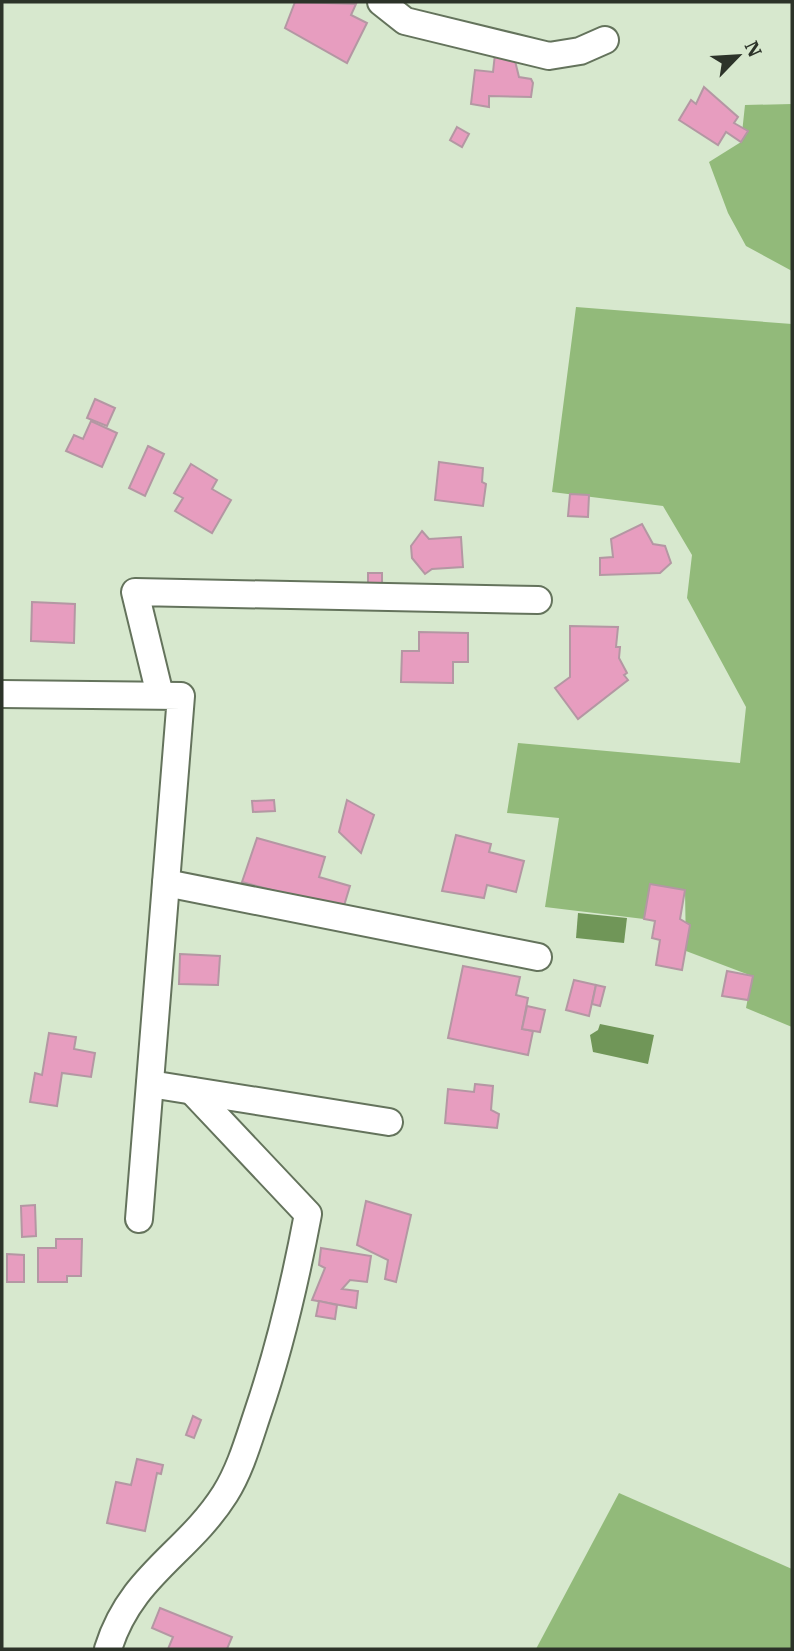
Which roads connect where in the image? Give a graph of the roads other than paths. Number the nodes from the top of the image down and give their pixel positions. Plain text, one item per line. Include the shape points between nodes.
1 (381, 2) edge
2 (605, 40) dead end
3 (538, 600) dead end
4 (2, 694) edge
5 (160, 695) junction
6 (166, 883) junction
7 (538, 957) dead end
8 (150, 1084) junction
9 (192, 1091) junction
10 (389, 1122) dead end
11 (139, 1219) dead end
12 (107, 1649) edge

1 - 2 street via 405,21 549,56 580,51
3 - 5 street via 135,592
4 - 5 street
5 - 6 street via 181,696
6 - 7 street
6 - 8 street
8 - 9 street
8 - 11 street
9 - 10 street
9 - 12 street via 307,1214 279,1350 235,1473 209,1516 125,1606

